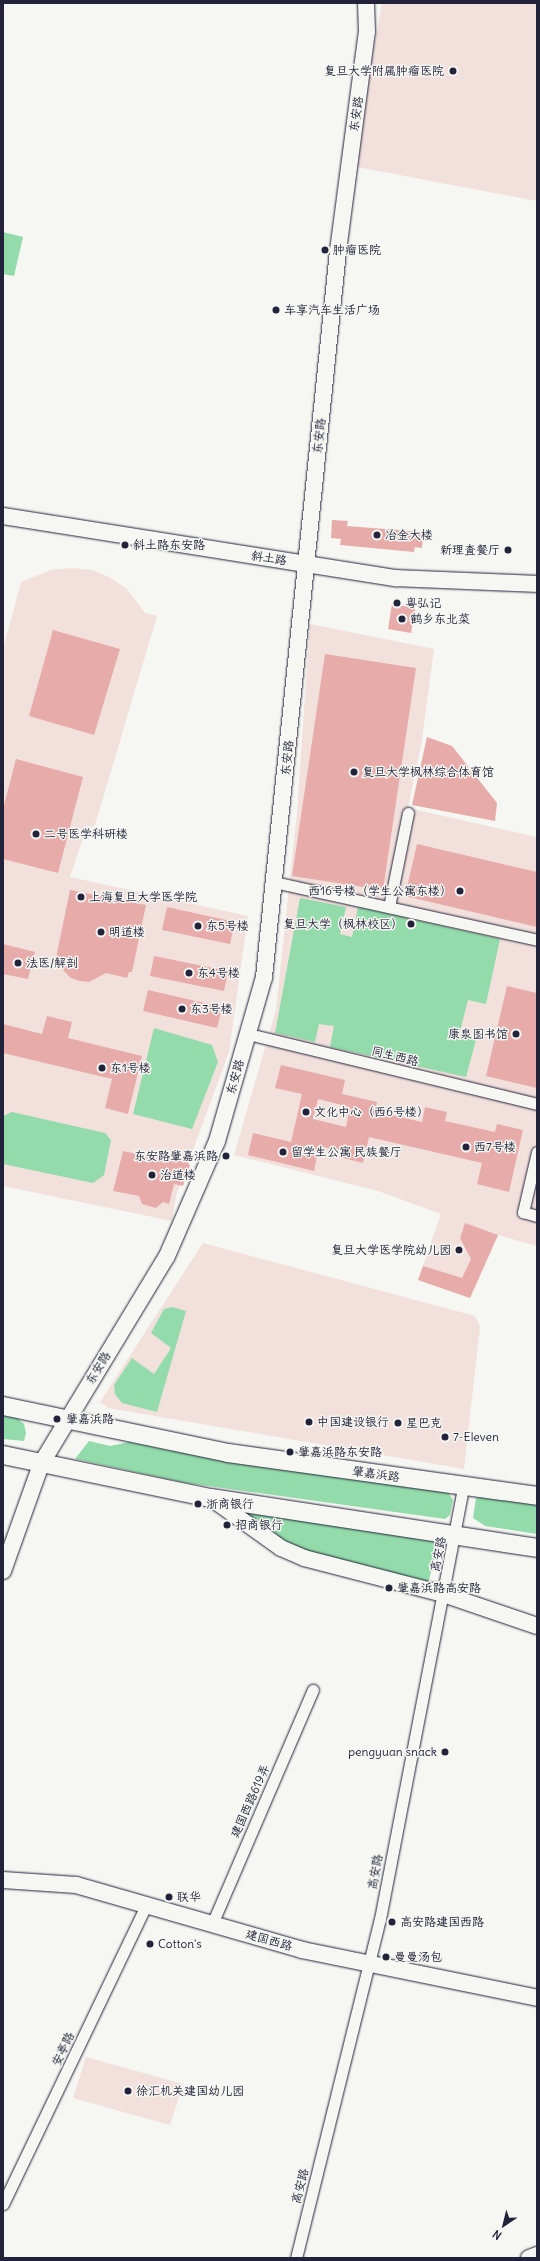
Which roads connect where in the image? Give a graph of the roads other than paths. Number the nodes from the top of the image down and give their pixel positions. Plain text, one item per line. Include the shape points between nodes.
1 (366, 3) edge
2 (3, 516) edge
3 (306, 563) junction
4 (537, 584) edge
5 (408, 813) dead end
6 (274, 882) junction
7 (389, 907) junction
8 (537, 940) edge
9 (248, 1034) junction
10 (537, 1104) edge
11 (537, 1152) edge
12 (537, 1216) edge
13 (3, 1406) edge
14 (67, 1421) junction
15 (3, 1455) edge
16 (42, 1464) junction
17 (463, 1486) junction
18 (537, 1496) edge
19 (211, 1498) junction
20 (454, 1537) junction
21 (537, 1548) edge
22 (3, 1571) edge
23 (443, 1594) junction
24 (537, 1626) edge
25 (314, 1690) dead end
26 (3, 1880) edge
27 (146, 1904) junction
28 (212, 1924) junction
29 (368, 1966) junction
30 (537, 1998) edge
31 (3, 2204) edge
32 (537, 2255) edge
33 (296, 2258) edge
34 (529, 2258) edge

1 - 3 street, 东安路 via 367,32 338,251
2 - 3 street, 斜土路
3 - 4 street, 斜土路 via 396,578
3 - 6 street, 东安路
5 - 7 street
6 - 7 street
6 - 9 street, 东安路 via 264,977
7 - 8 street
9 - 10 street, 同生西路
9 - 14 street, 东安路 via 217,1141 167,1256
11 - 12 street via 524,1212
13 - 14 main road, 肇嘉浜路
14 - 16 street, 东安路
14 - 17 main road, 肇嘉浜路 via 228,1453
15 - 16 main road
16 - 19 main road
16 - 22 street, 东安路
17 - 18 main road, 肇嘉浜路
17 - 20 street, 高安路
19 - 20 main road
19 - 23 street via 282,1548 304,1558
20 - 21 main road
20 - 23 street, 高安路
23 - 24 street
23 - 29 street, 高安路
25 - 28 street, 建国西路619弄
26 - 27 street, 建国西路 via 76,1885
27 - 28 street, 建国西路
27 - 31 street, 安亭路
28 - 29 street, 建国西路
29 - 30 street, 建国西路
29 - 33 street, 高安路
32 - 34 street

